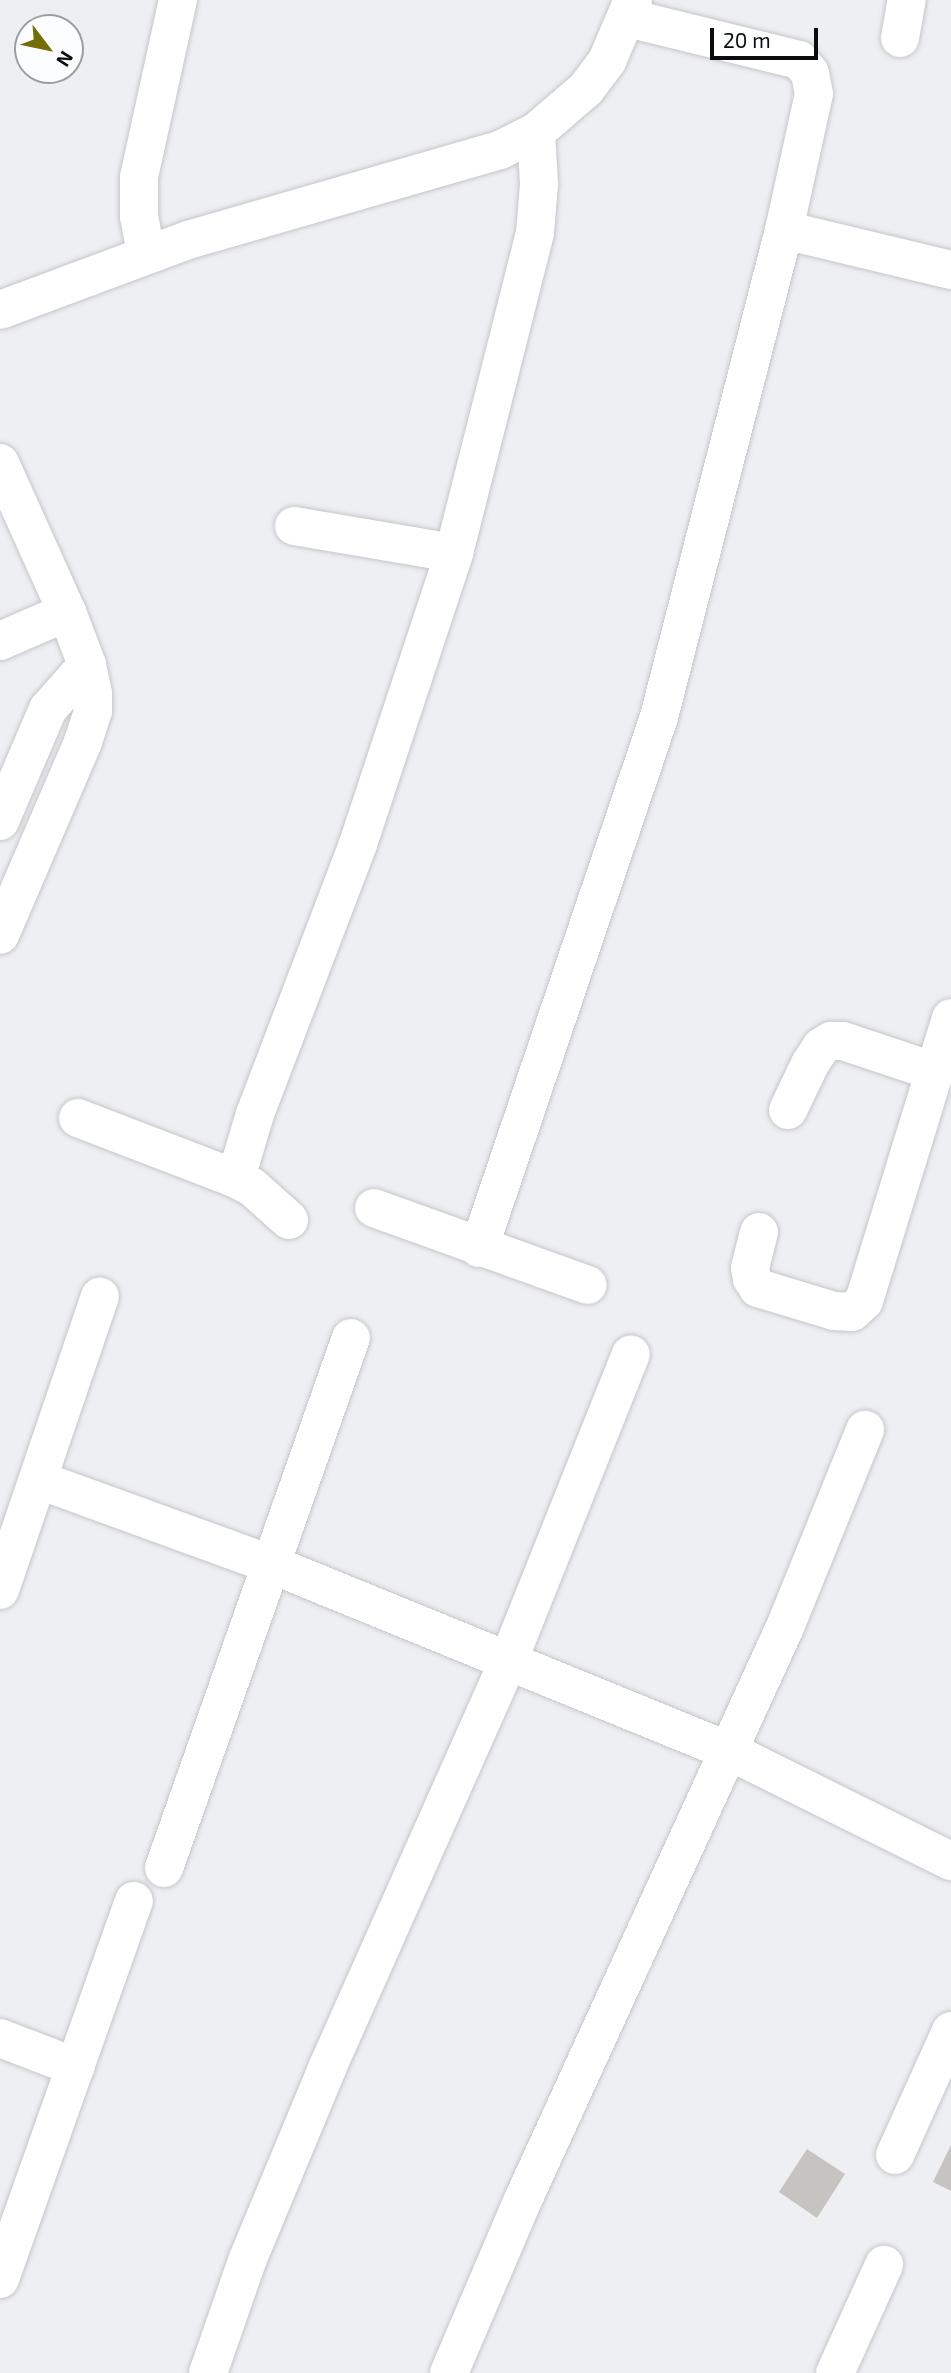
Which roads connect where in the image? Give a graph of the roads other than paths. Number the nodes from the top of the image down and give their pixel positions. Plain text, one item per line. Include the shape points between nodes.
1 (178, 0) edge
2 (907, 0) edge
3 (630, 9) edge
4 (900, 38) dead end
5 (536, 132) junction
6 (784, 230) junction
7 (146, 255) junction
8 (951, 270) edge
9 (0, 310) edge
10 (0, 463) edge
11 (294, 526) dead end
12 (454, 553) junction
13 (67, 612) junction
14 (0, 641) edge
15 (87, 665) junction
16 (0, 821) edge
17 (0, 935) edge
18 (951, 1018) edge
19 (936, 1072) junction
20 (788, 1110) dead end
21 (78, 1118) dead end
22 (232, 1177) junction
23 (374, 1208) dead end
24 (289, 1220) dead end
25 (759, 1233) dead end
26 (480, 1248) junction
27 (589, 1285) dead end
28 (100, 1297) dead end
29 (351, 1338) dead end
30 (631, 1354) dead end
31 (865, 1430) dead end
32 (39, 1480) junction
33 (273, 1565) junction
34 (0, 1590) edge
35 (509, 1659) junction
36 (729, 1751) junction
37 (951, 1861) edge
38 (164, 1868) dead end
39 (134, 1901) dead end
40 (951, 2031) edge
41 (0, 2038) edge
42 (76, 2067) junction
43 (895, 2155) dead end
44 (884, 2265) dead end
45 (0, 2279) edge
46 (208, 2373) edge
47 (449, 2373) edge
48 (835, 2373) edge

1 - 7 street via 139,177
2 - 4 street
3 - 5 street via 607,61 586,89
3 - 6 street via 799,61 810,73 814,94
5 - 7 street via 449,167
5 - 12 street via 539,184 535,233
6 - 8 street
6 - 26 street via 659,717
7 - 9 street
10 - 13 street
11 - 12 street
12 - 22 street via 345,881
13 - 14 street
13 - 15 street
15 - 16 street via 48,709
15 - 17 street via 93,711
18 - 19 street
19 - 20 street via 831,1041 810,1064
19 - 25 street via 872,1283 864,1301 852,1312 807,1305 758,1288 750,1268
21 - 22 street
22 - 24 street via 252,1187
23 - 26 street
26 - 27 street
28 - 32 street
29 - 33 street
30 - 35 street
31 - 36 street
32 - 33 street
32 - 34 street
33 - 35 street
33 - 38 street
35 - 36 street
35 - 46 street via 328,2066 247,2261
36 - 37 street
36 - 47 street via 522,2202
39 - 42 street
40 - 43 street
41 - 42 street
42 - 45 street
44 - 48 street

